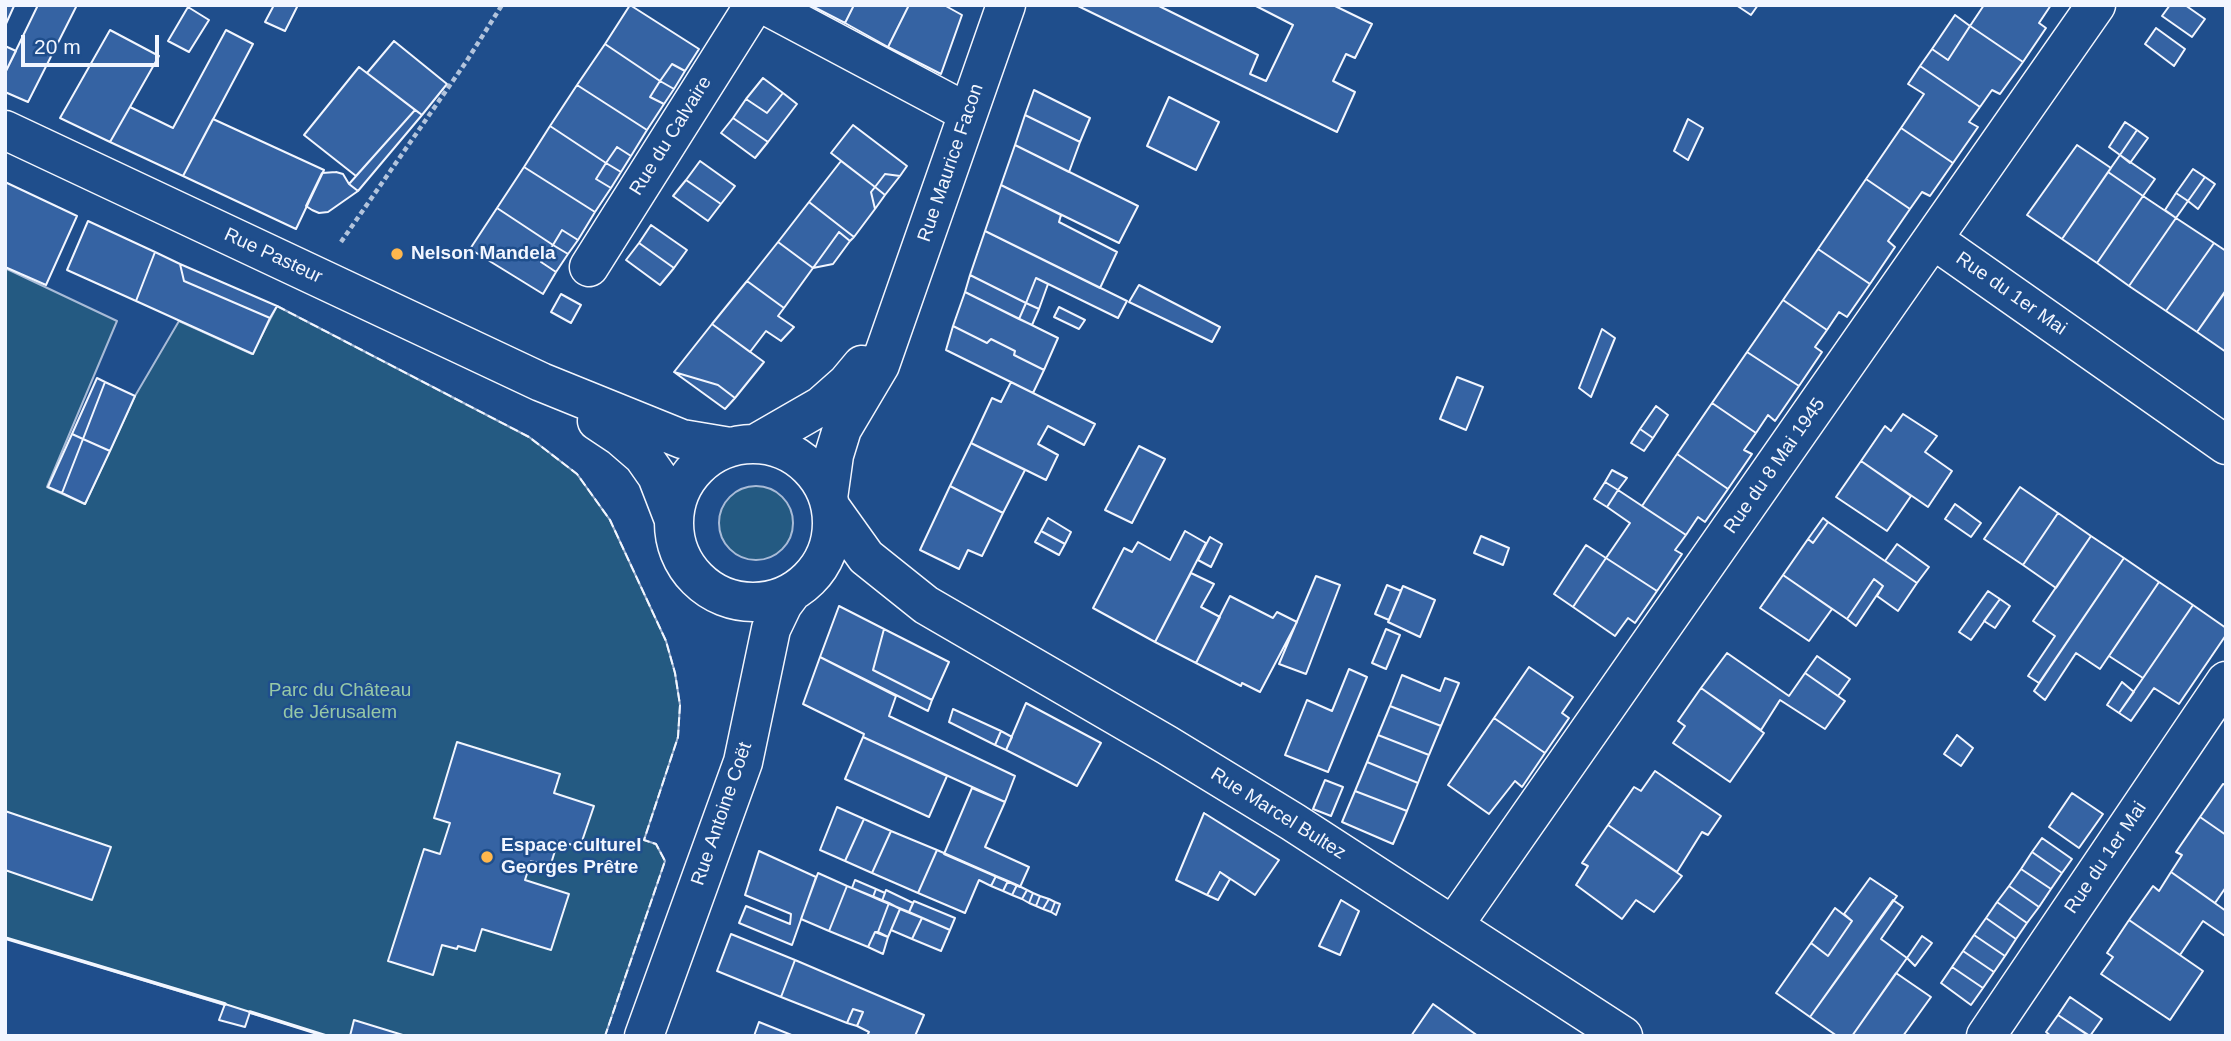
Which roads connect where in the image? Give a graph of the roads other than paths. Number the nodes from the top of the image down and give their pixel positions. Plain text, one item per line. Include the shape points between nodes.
1 (754, 5) edge
2 (765, 5) edge
3 (1006, 5) edge
4 (2096, 5) edge
5 (968, 113) junction
6 (5, 130) edge
7 (1934, 240) junction
8 (589, 267) dead end
9 (894, 321) junction
10 (541, 382) junction
11 (2220, 428) edge
12 (742, 446) junction
13 (830, 503) junction
14 (674, 520) junction
15 (801, 586) junction
16 (926, 605) junction
17 (2226, 681) edge
18 (1453, 926) junction
19 (1613, 1033) edge
20 (644, 1036) edge
21 (1986, 1036) edge

1 - 8 street, Rue du Calvaire
2 - 5 street
3 - 5 street, Rue Maurice Facon
4 - 7 street, Rue du 8 Mai 1945
5 - 9 street, Rue Maurice Facon
6 - 10 street, Rue Pasteur
7 - 11 street, Rue du 1er Mai
7 - 18 street, Rue du 8 Mai 1945
9 - 12 street, Rue Maurice Facon via 835,395 804,418
9 - 13 street, Rue Maurice Facon via 875,378 842,429 834,455
10 - 12 street, Rue Pasteur via 682,439
10 - 14 street, Rue Pasteur via 643,456 657,476
12 - 13 street via 783,450 800,459 820,481
12 - 14 street via 704,461 690,475
13 - 15 street via 829,546 821,564
13 - 16 street, Rue Marcel Bultez via 866,557
14 - 15 street via 683,559 708,588 755,603 774,600
15 - 16 street, Rue Marcel Bultez via 852,581
15 - 20 street, Rue Antoine Coët via 783,604 771,629 743,762
16 - 18 street, Rue Marcel Bultez via 1167,745
17 - 21 street, Rue du 1er Mai
18 - 19 street, Rue Marcel Bultez

